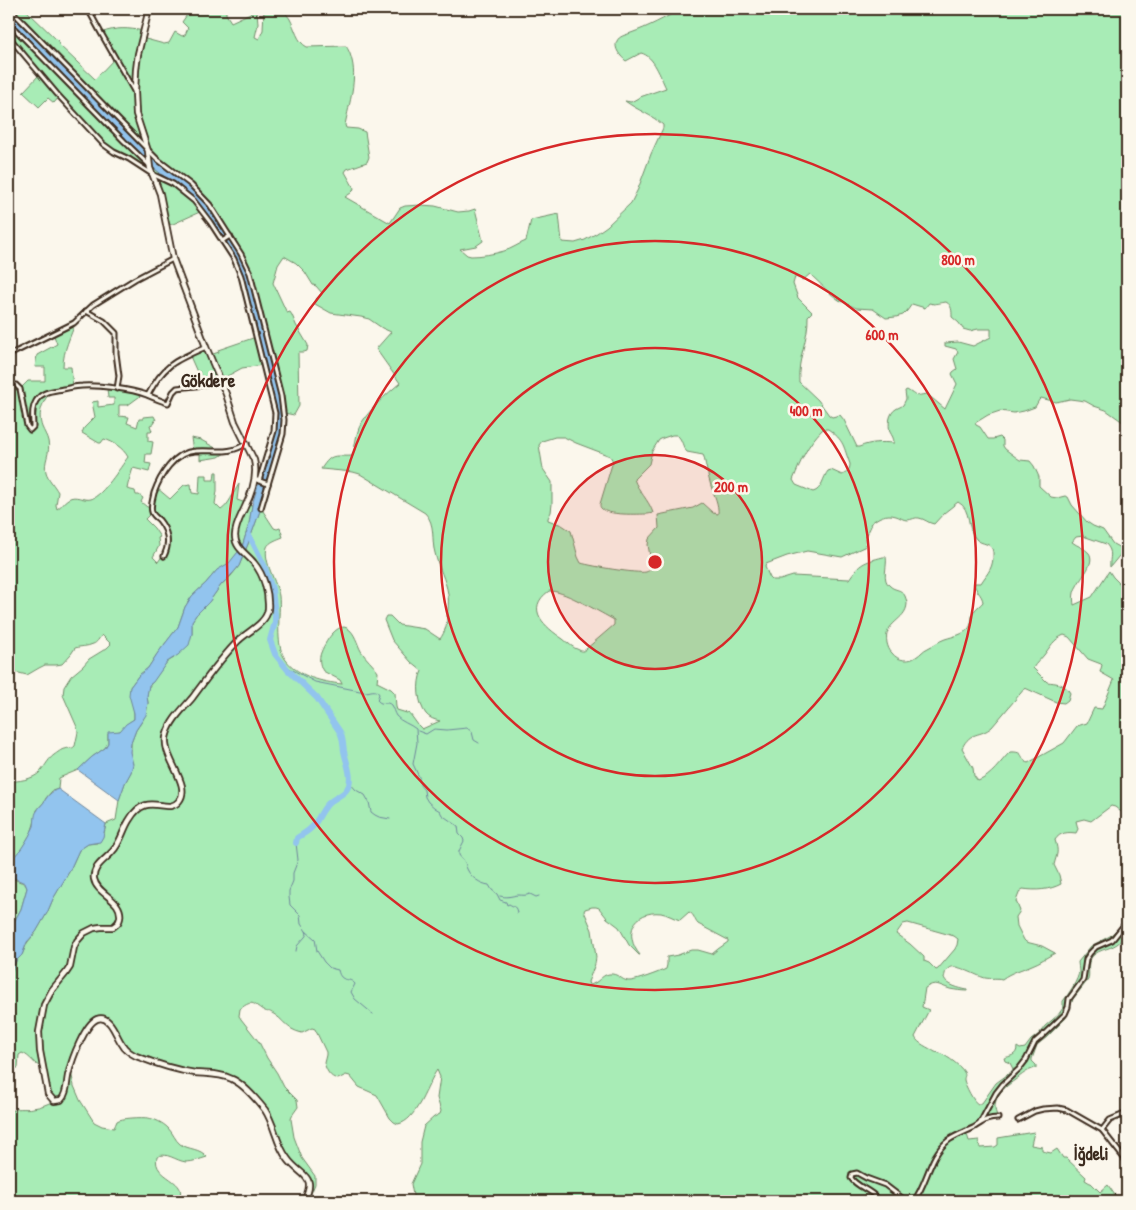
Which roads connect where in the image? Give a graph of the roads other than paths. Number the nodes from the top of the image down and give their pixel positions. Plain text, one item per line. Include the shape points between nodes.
1 (10, 9) edge
2 (88, 9) edge
3 (149, 9) edge
4 (9, 23) edge
5 (9, 37) edge
6 (135, 92) junction
7 (148, 152) junction
8 (149, 163) junction
9 (152, 174) junction
10 (230, 237) junction
11 (223, 240) junction
12 (173, 259) junction
13 (86, 311) junction
14 (206, 346) junction
15 (9, 355) edge
16 (220, 380) junction
17 (9, 384) edge
18 (117, 389) junction
19 (148, 395) junction
20 (246, 444) junction
21 (258, 480) junction
22 (267, 483) junction
23 (261, 508) dead end
24 (164, 556) dead end
25 (1127, 923) edge
26 (1127, 1112) edge
27 (998, 1118) dead end
28 (1018, 1120) dead end
29 (980, 1123) junction
30 (1102, 1130) junction
31 (1127, 1162) edge
32 (877, 1198) dead end
33 (304, 1201) edge
34 (906, 1201) edge
35 (914, 1201) edge

1 - 7 street
2 - 6 street
3 - 6 street via 138,54
4 - 8 street
5 - 9 street via 103,144
6 - 7 street via 138,120
7 - 8 street
7 - 10 street via 201,194
8 - 9 street
9 - 11 street via 173,184 194,201
9 - 12 street
10 - 11 street
10 - 22 street via 250,273 283,406 283,434
11 - 21 street via 241,276 275,413 274,431
12 - 13 street
12 - 14 street
13 - 15 street via 74,323
13 - 18 street via 116,333
14 - 16 street
14 - 19 street via 166,368
16 - 19 street via 177,388 168,403
16 - 20 street
17 - 18 street via 20,389 30,430 34,406 46,392 84,386
18 - 19 street
20 - 21 street via 255,463
20 - 24 street via 234,450 187,452 168,467 154,492 152,508 167,536
21 - 22 street
21 - 33 street via 235,538 261,575 267,593 267,613 231,649 168,730 166,748 181,784 180,800 170,806 147,804 138,808 117,846 96,869 96,883 117,905 119,922 88,930 77,941 70,967 44,1005 39,1041 48,1094 54,1101 65,1096 74,1053 86,1031 98,1019 109,1022 122,1046 134,1055 186,1071 234,1080 263,1108 290,1163 308,1179 308,1193
22 - 23 street
25 - 29 street via 1112,940 1090,953 1083,980 1069,999 1065,1014 1034,1042 1026,1060 1000,1088
26 - 30 street via 1113,1118
27 - 29 street via 988,1118
28 - 30 street via 1043,1109 1058,1108
29 - 35 street via 941,1148
30 - 31 street
32 - 34 street via 855,1183 852,1174 857,1173 885,1185

